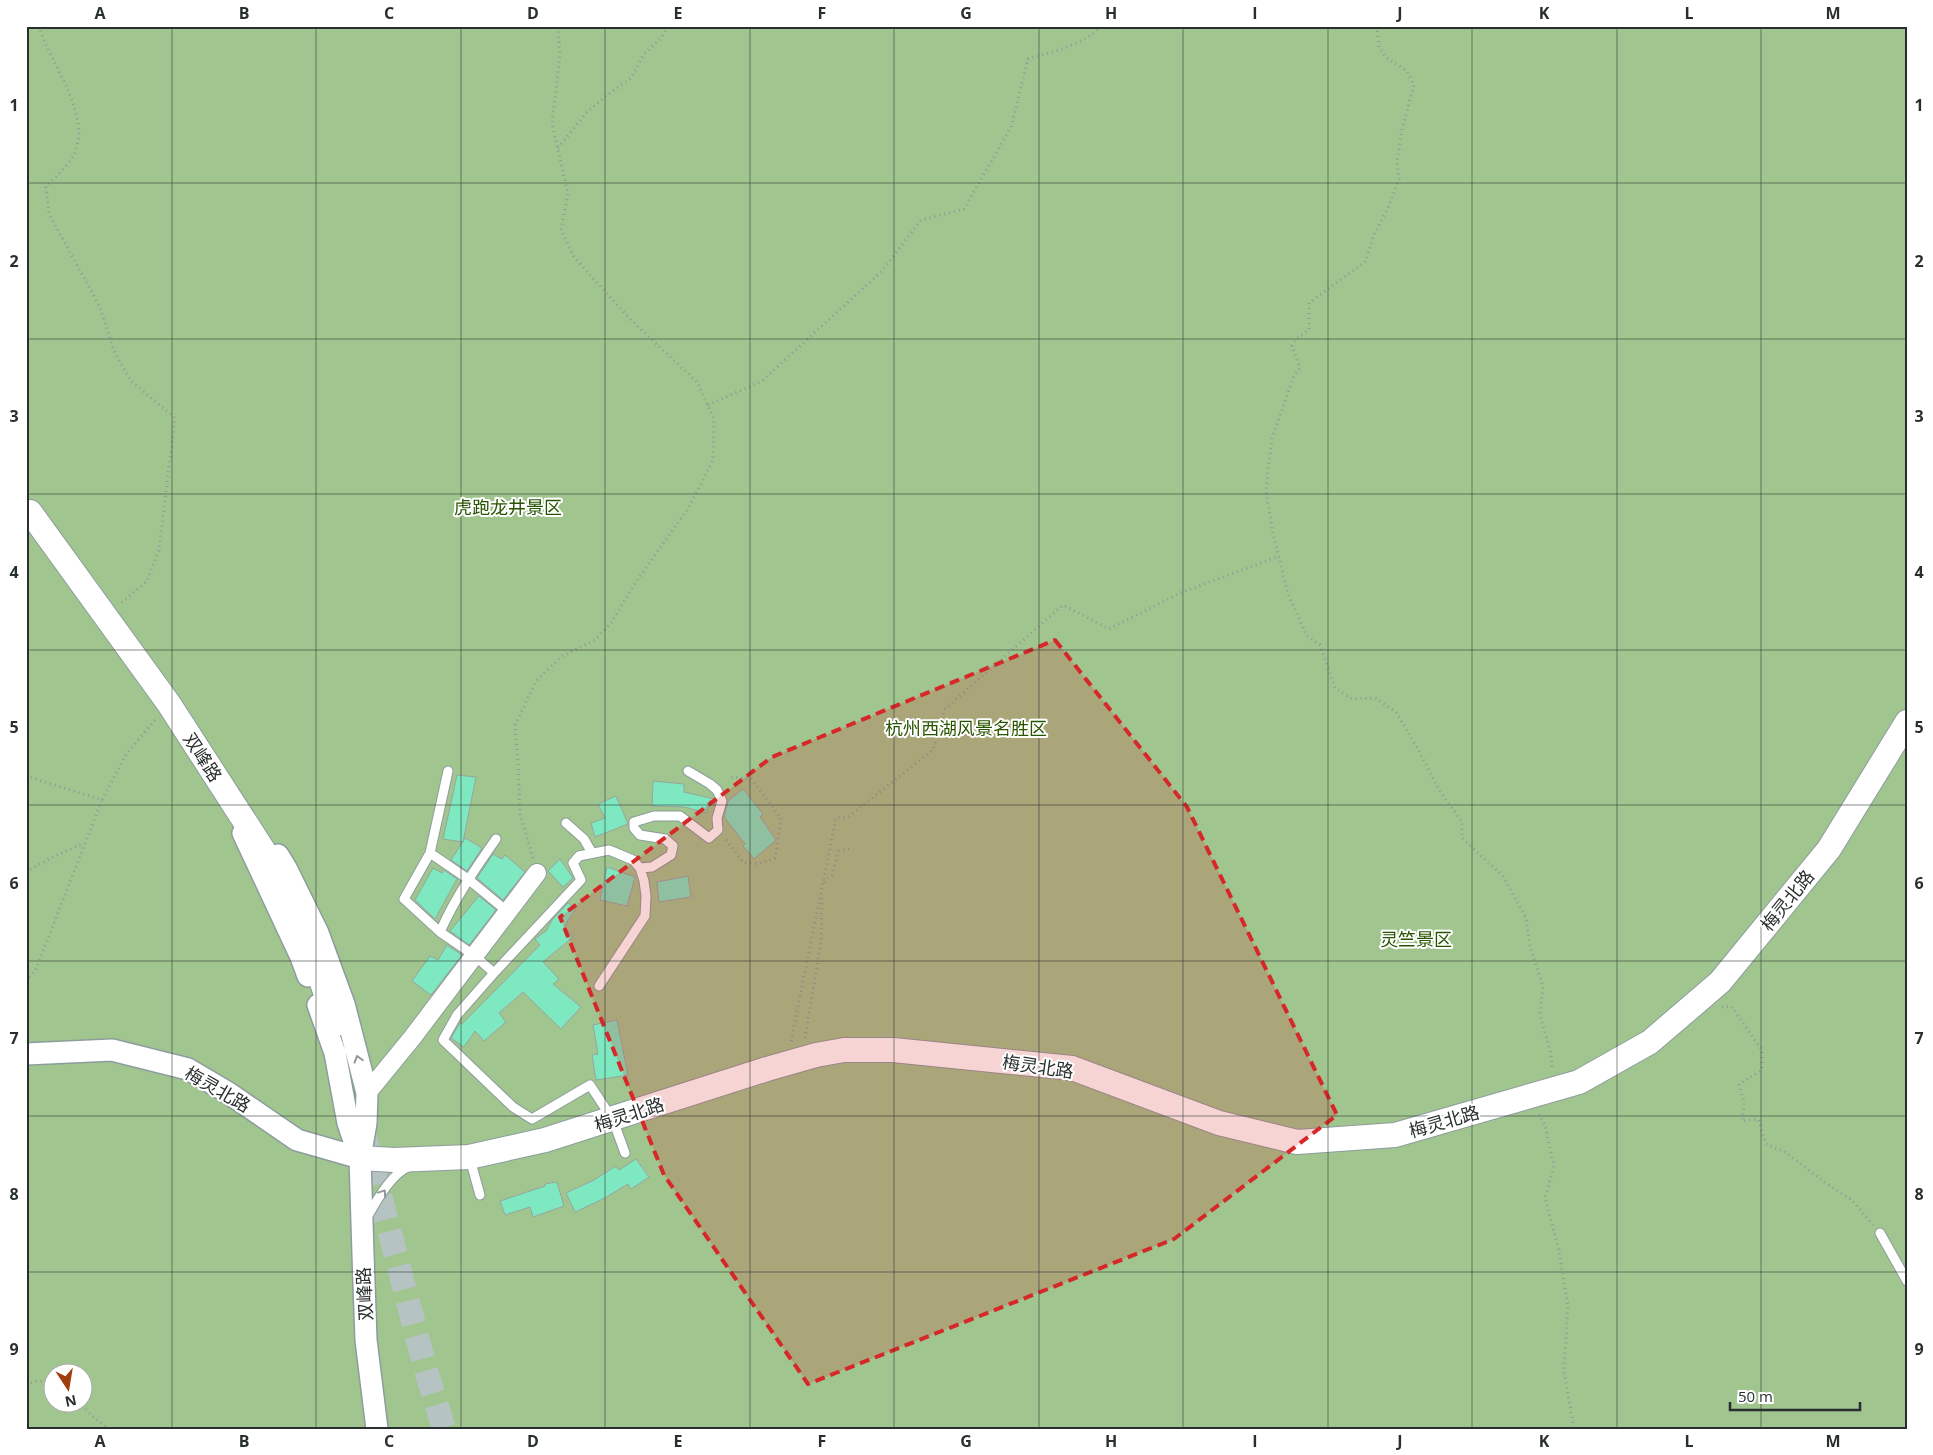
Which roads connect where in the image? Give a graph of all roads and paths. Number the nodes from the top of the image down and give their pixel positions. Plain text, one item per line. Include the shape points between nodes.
1 (39, 26) edge
2 (555, 26) edge
3 (669, 26) edge
4 (1100, 26) edge
5 (1377, 26) edge
6 (558, 149) junction
7 (708, 405) junction
8 (30, 512) dead end
9 (1279, 556) junction
10 (106, 617) junction
11 (169, 704) junction
12 (1907, 722) edge
13 (448, 771) dead end
14 (688, 771) dead end
15 (26, 776) edge
16 (729, 777) dead end
17 (222, 786) junction
18 (102, 800) junction
19 (566, 823) dead end
20 (718, 830) junction
21 (496, 839) dead end
22 (84, 843) junction
23 (852, 848) dead end
24 (430, 853) junction
25 (592, 854) junction
26 (640, 868) junction
27 (26, 872) edge
28 (537, 873) joint
29 (468, 879) junction
30 (824, 881) junction
31 (823, 886) junction
32 (508, 912) junction
33 (440, 932) junction
34 (475, 956) junction
35 (494, 973) junction
36 (26, 981) edge
37 (599, 986) dead end
38 (1715, 1012) dead end
39 (336, 1024) dead end
40 (796, 1052) junction
41 (26, 1054) edge
42 (1556, 1089) junction
43 (367, 1093) junction
44 (1531, 1096) junction
45 (613, 1120) junction
46 (625, 1153) dead end
47 (469, 1157) junction
48 (360, 1158) junction
49 (434, 1158) junction
50 (480, 1195) dead end
51 (1880, 1233) joint
52 (363, 1254) junction
53 (1907, 1281) edge
54 (42, 1382) edge
55 (26, 1384) edge
56 (88, 1412) edge
57 (109, 1429) edge
58 (377, 1429) edge
59 (1574, 1429) edge

1 - 10 path via 76,109 80,134 72,158 46,187 49,214 100,307 114,351 131,380 175,418 159,550 147,581
2 - 6 path via 560,56 552,123
3 - 6 path via 644,54 631,78 586,113
4 - 7 path via 1095,33 1061,49 1028,59 1011,127 964,209 921,220 883,270 762,381
5 - 9 path via 1379,48 1386,58 1407,71 1414,85 1401,133 1397,163 1399,179 1366,261 1309,303 1309,330 1292,346 1300,368 1294,376 1272,438 1266,490
6 - 7 path via 568,194 562,230 574,258 630,319 697,382
7 - 28 path via 714,419 713,460 689,506 611,623 595,640 562,656 536,681 515,725 520,814
8 - 10 main road, 双峰路
9 - 30 path via 1180,593 1109,629 1063,605 945,709 933,750 848,817 836,818
9 - 42 path via 1288,594 1307,636 1320,645 1335,688 1352,699 1375,698 1396,712 1439,790 1462,822 1462,838 1503,876 1526,918 1530,947 1543,986 1540,1015 1551,1053
10 - 11 main road, 双峰路
11 - 17 main road, 双峰路
11 - 18 path via 127,753
12 - 42 main road, 梅灵北路 via 1829,849 1720,982 1650,1042 1579,1082
13 - 24 lane
14 - 20 lane via 717,790 722,802 717,818
15 - 18 path
16 - 20 path via 751,778 781,818 775,858 757,864 743,862
17 - 39 main road, 双峰路 via 269,859 301,926
43 -> 17 street via 344,1004 318,933 286,868 259,827
17 - 48 street via 301,957 335,1052 348,1123
18 - 22 path
19 - 25 lane via 584,839
20 - 26 lane via 709,838 680,816 654,816 634,822 634,828 640,835 665,839 673,846 671,856 652,867
21 - 29 lane
22 - 27 path
22 - 36 path via 36,969
23 - 30 path via 839,851 832,875
24 - 29 lane
24 - 33 lane via 404,899
25 - 26 lane via 609,850 633,860
25 - 35 lane via 579,856 573,863 581,880
26 - 37 lane via 646,896 645,916
28 - 32 street
29 - 32 lane
29 - 33 lane
30 - 31 path
31 - 40 path
31 - 40 path via 821,942
32 - 34 street
33 - 34 lane
34 - 35 lane
34 - 43 street
35 - 45 lane via 457,1015 443,1040 513,1107 532,1119 590,1085
38 - 51 path via 1723,1006 1731,1006 1762,1050 1762,1070 1739,1084 1744,1103 1742,1121 1758,1119 1766,1144 1786,1152 1852,1200
40 - 44 main road, 梅灵北路 via 893,1050 1072,1068 1219,1123 1297,1142 1394,1135
40 - 45 main road, 梅灵北路
41 - 48 street, 梅灵北路 via 112,1050 188,1069 297,1140
42 - 44 main road, 梅灵北路
43 - 48 street
44 - 59 path via 1545,1125 1554,1166 1545,1198 1558,1246 1568,1306 1564,1371
45 - 46 lane
45 - 47 main road, 梅灵北路
47 - 49 main road, 梅灵北路
47 - 50 lane
48 - 49 main road, 梅灵北路
48 - 52 street, 双峰路
52 -> 49 lane via 366,1220 385,1188 405,1168
51 - 53 lane
52 - 58 street, 双峰路 via 366,1340
54 - 55 path
56 - 57 path

